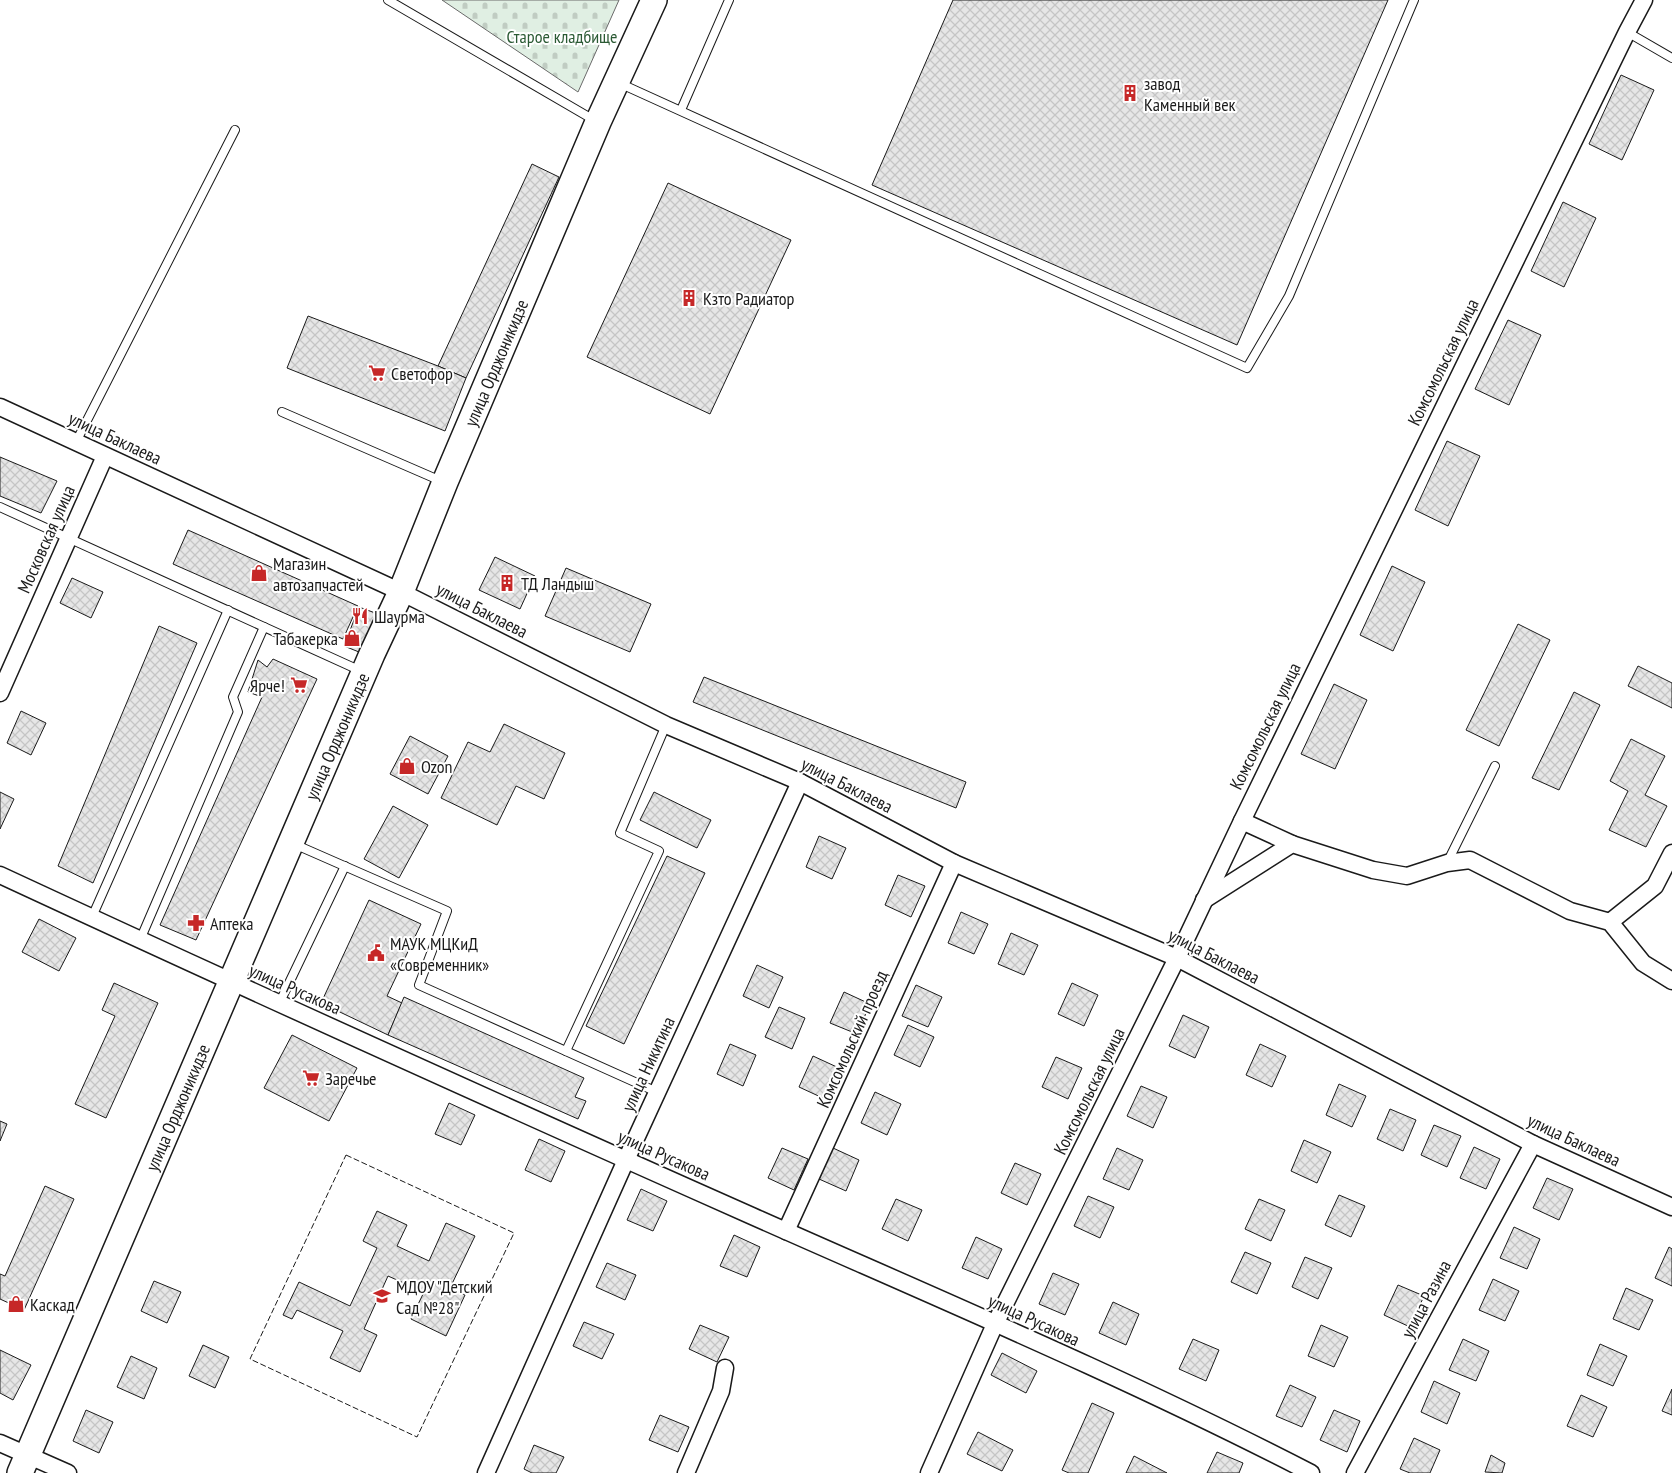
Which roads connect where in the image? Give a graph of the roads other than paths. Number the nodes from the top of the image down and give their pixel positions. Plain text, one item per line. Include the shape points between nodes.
1 (388, 0) edge
2 (654, 0) edge
3 (728, 0) edge
4 (1414, 0) edge
5 (1644, 0) edge
6 (1627, 32) junction
7 (1672, 58) edge
8 (617, 82) junction
9 (680, 110) junction
10 (598, 122) junction
11 (235, 130) dead end
12 (0, 407) edge
13 (282, 412) dead end
14 (76, 442) junction
15 (105, 456) junction
16 (445, 482) junction
17 (0, 507) edge
18 (68, 537) junction
19 (401, 592) junction
20 (228, 610) junction
21 (264, 627) junction
22 (365, 673) junction
23 (0, 694) edge
24 (666, 724) junction
25 (1495, 766) dead end
26 (800, 782) junction
27 (1242, 821) junction
28 (292, 843) junction
29 (1292, 844) junction
30 (1672, 854) edge
31 (954, 863) junction
32 (1446, 863) junction
33 (344, 866) junction
34 (0, 875) edge
35 (1204, 900) junction
36 (92, 917) junction
37 (1610, 922) junction
38 (140, 940) junction
39 (1177, 958) junction
40 (1672, 981) edge
41 (233, 983) junction
42 (279, 1004) junction
43 (566, 1051) junction
44 (657, 1092) junction
45 (1533, 1144) junction
46 (626, 1160) junction
47 (1672, 1206) edge
48 (786, 1231) junction
49 (995, 1324) junction
50 (725, 1368) dead end
51 (0, 1443) edge
52 (24, 1464) edge
53 (68, 1473) edge
54 (486, 1473) edge
55 (686, 1473) edge
56 (929, 1473) edge
57 (1311, 1473) edge
58 (1355, 1473) edge

1 - 10 lane
2 - 8 main road, улица Орджоникидзе
3 - 9 lane
4 - 9 lane via 1289,296 1247,368
5 - 6 street, Комсомольская улица
6 - 7 lane
6 - 27 street, Комсомольская улица
8 - 9 lane
8 - 10 main road, улица Орджоникидзе
10 - 16 main road, улица Орджоникидзе
11 - 14 lane
12 - 14 street, улица Баклаева
13 - 16 lane
14 - 15 street, улица Баклаева
15 - 18 street, Московская улица
15 - 19 street, улица Баклаева
16 - 19 main road, улица Орджоникидзе
17 - 18 lane
18 - 20 lane
18 - 23 street, Московская улица
19 - 22 main road, улица Орджоникидзе
19 - 24 street, улица Баклаева
20 - 21 lane
20 - 36 lane
21 - 22 lane
21 - 38 lane via 233,697 238,712
22 - 28 main road, улица Орджоникидзе
24 - 26 street, улица Баклаева
24 - 43 lane via 620,833 659,851
25 - 32 lane
26 - 31 street, улица Баклаева
26 - 44 street, улица Никитина
27 - 29 street
27 - 35 street, Комсомольская улица
28 - 33 lane
28 - 41 main road, улица Орджоникидзе
29 - 32 street via 1373,870 1407,876
29 - 35 street
30 - 37 street via 1656,886
31 - 39 street, улица Баклаева
31 - 48 street, Комсомольский проезд
32 - 37 street via 1470,860 1570,911
33 - 42 lane
33 - 43 lane via 447,911 419,985
34 - 36 street, улица Русакова
35 - 39 street, Комсомольская улица
36 - 38 street, улица Русакова
37 - 40 street via 1643,963
38 - 41 street, улица Русакова
39 - 45 street, улица Баклаева
39 - 49 street, Комсомольская улица
41 - 42 street, улица Русакова
41 - 52 main road, улица Орджоникидзе
42 - 46 street, улица Русакова
43 - 44 lane
44 - 46 street, улица Никитина
45 - 47 street, улица Баклаева
45 - 58 street, улица Разина
46 - 48 street, улица Русакова
46 - 54 street, улица Никитина
48 - 49 street, улица Русакова
49 - 56 street, Комсомольская улица
49 - 57 street, улица Русакова via 1240,1436
50 - 55 street via 721,1391
51 - 52 street
52 - 53 street

